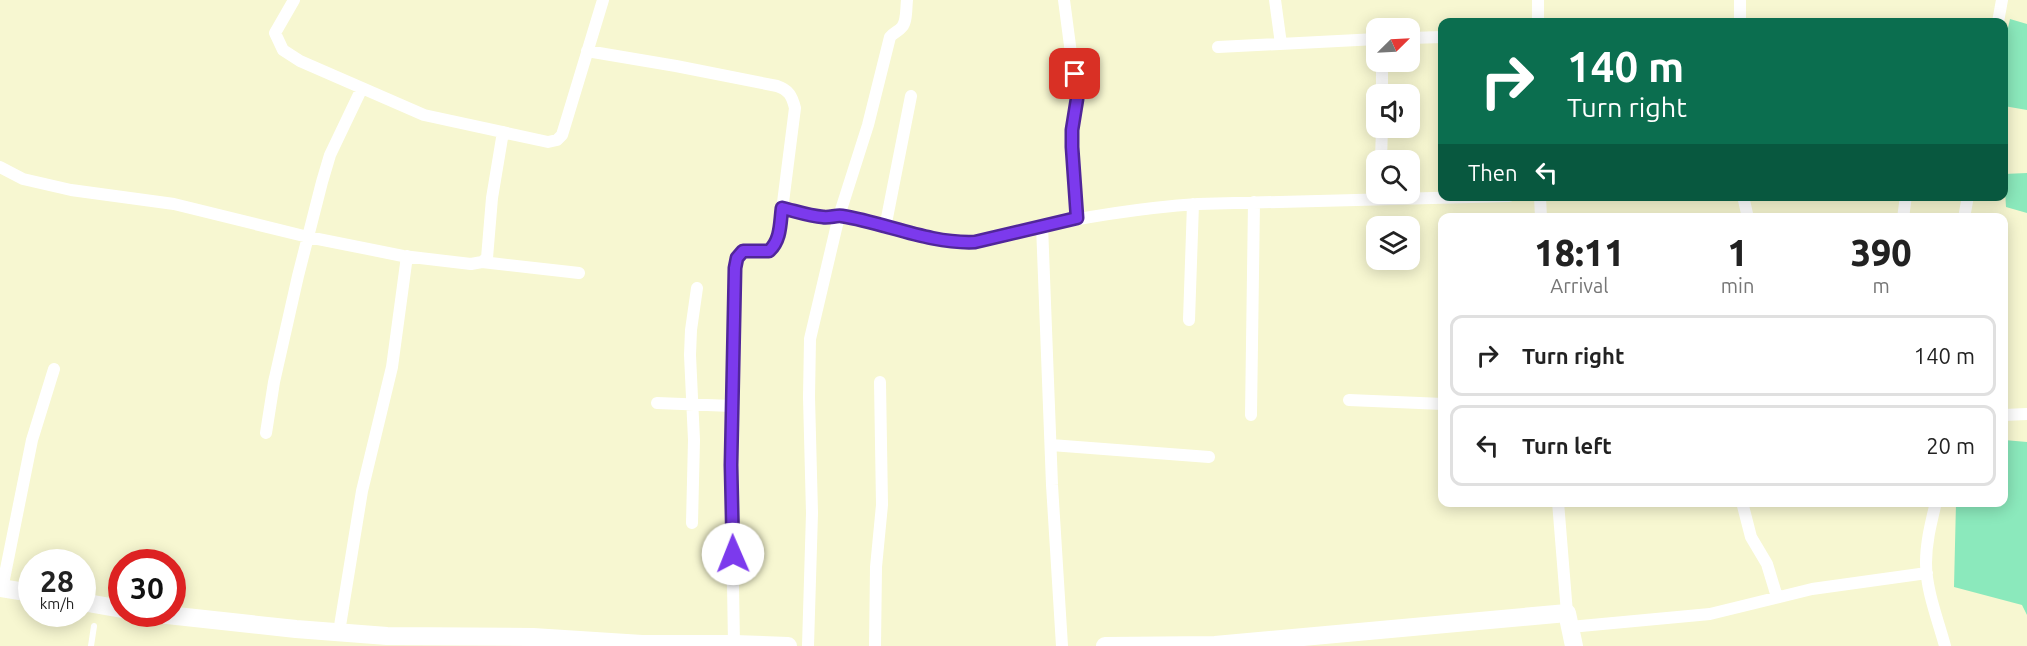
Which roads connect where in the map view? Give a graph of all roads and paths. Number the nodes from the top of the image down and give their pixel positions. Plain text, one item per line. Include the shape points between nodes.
1 (294, 0) edge
2 (603, 0) edge
3 (907, 0) edge
4 (1064, 0) edge
5 (1275, 0) edge
6 (1538, 0) edge
7 (1740, 0) edge
8 (2002, 0) edge
9 (1538, 18) edge
10 (1740, 18) edge
11 (1999, 18) edge
12 (1438, 37) edge
13 (1420, 38) edge
14 (1366, 40) edge
15 (1281, 44) junction
16 (1218, 47) dead end
17 (587, 51) junction
18 (362, 88) junction
19 (911, 96) dead end
20 (502, 132) junction
21 (0, 166) edge
22 (1420, 196) edge
23 (1438, 196) edge
24 (1366, 197) edge
25 (1254, 202) junction
26 (1192, 204) junction
27 (782, 208) junction
28 (839, 216) junction
29 (1077, 218) junction
30 (1042, 225) junction
31 (885, 228) junction
32 (308, 237) junction
33 (407, 256) junction
34 (482, 262) junction
35 (579, 273) dead end
36 (697, 288) dead end
37 (1189, 320) dead end
38 (54, 369) dead end
39 (880, 382) dead end
40 (1349, 400) dead end
41 (657, 403) dead end
42 (692, 404) junction
43 (1438, 404) edge
44 (732, 406) junction
45 (2027, 414) edge
46 (1251, 415) dead end
47 (2008, 415) edge
48 (266, 433) dead end
49 (1052, 445) junction
50 (1209, 457) dead end
51 (1558, 507) edge
52 (1743, 507) edge
53 (1935, 507) edge
54 (692, 523) dead end
55 (1927, 573) junction
56 (1, 589) edge
57 (18, 591) edge
58 (1778, 597) junction
59 (186, 617) edge
60 (1569, 620) junction
61 (94, 627) edge
62 (339, 632) junction
63 (427, 641) edge
64 (539, 641) edge
65 (1266, 643) edge
66 (734, 644) junction
67 (706, 645) edge
68 (91, 646) edge
69 (789, 646) edge
70 (808, 646) edge
71 (875, 646) edge
72 (1062, 646) edge
73 (1105, 646) edge
74 (1574, 646) edge
75 (1945, 646) edge

1 - 18 street via 275,33 283,50
2 - 17 street
3 - 28 street via 904,24 890,37
4 - 29 street via 1077,99 1072,130
5 - 15 street
6 - 9 street
7 - 10 street
8 - 11 street
12 - 13 street
14 - 15 street
15 - 16 street
17 - 20 street via 562,135 548,142
17 - 27 street via 786,89 795,108
18 - 20 street via 424,115
18 - 32 street via 330,155
19 - 31 street
20 - 34 street via 489,248
21 - 32 street via 23,178 71,190 174,204
22 - 23 street
24 - 25 street
25 - 26 street
25 - 46 street
26 - 29 street
26 - 37 street
27 - 28 street via 823,217
27 - 44 street via 776,245 769,251 743,251 737,258
28 - 31 street
28 - 70 street via 813,322 809,356 812,513
29 - 30 street
30 - 31 street via 975,242
30 - 49 street
32 - 33 street
32 - 48 street
33 - 34 street
33 - 62 street via 392,367 362,491
34 - 35 street
36 - 42 street via 691,330
38 - 56 street via 25,469
39 - 71 street via 882,505
40 - 43 street
41 - 42 street
42 - 44 street
42 - 54 street
44 - 66 street
45 - 47 street
49 - 50 street
49 - 72 street
51 - 60 street
52 - 58 street via 1751,537 1767,564
53 - 55 street via 1928,537
55 - 58 street
55 - 75 street
56 - 57 street
58 - 60 street via 1701,615
59 - 62 street
60 - 65 street
60 - 74 street
61 - 68 lane
62 - 63 street
63 - 64 street
64 - 67 street
65 - 73 street
66 - 67 street
66 - 69 street

